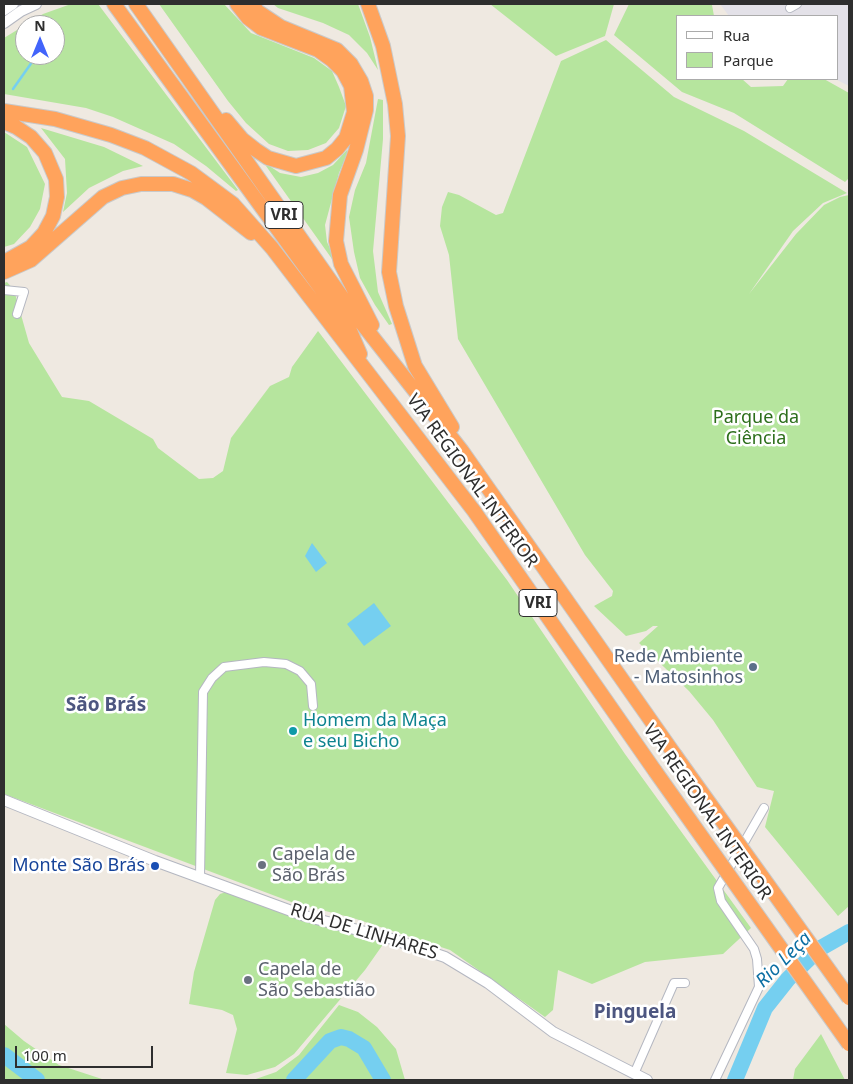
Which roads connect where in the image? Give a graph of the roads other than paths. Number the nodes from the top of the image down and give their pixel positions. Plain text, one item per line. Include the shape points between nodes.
1 (13, 4) edge
2 (36, 4) edge
3 (114, 4) edge
4 (136, 4) edge
5 (237, 4) edge
6 (253, 4) edge
7 (368, 4) edge
8 (4, 10) edge
9 (4, 23) edge
10 (181, 67) junction
11 (4, 112) edge
12 (4, 122) edge
13 (272, 248) junction
14 (4, 262) edge
15 (4, 272) edge
16 (4, 290) edge
17 (17, 314) dead end
18 (391, 358) junction
19 (370, 375) junction
20 (462, 451) junction
21 (313, 706) dead end
22 (4, 800) edge
23 (764, 808) dead end
24 (200, 877) junction
25 (685, 983) dead end
26 (849, 998) edge
27 (849, 1044) edge
28 (634, 1074) junction
29 (647, 1080) edge
30 (715, 1080) edge

1 - 8 main road
2 - 9 main road
3 - 19 highway via 348,326
4 - 10 highway, VIA REGIONAL INTERIOR / VRI
5 - 10 highway via 261,28 318,50 343,72 354,96 354,112 346,138 338,149 326,158 296,166 268,158 242,138
6 - 18 highway via 257,11 275,23 337,50 361,81 366,110 340,195 336,241 350,285
7 - 20 highway via 388,64 396,104 398,136 389,272 396,306 415,366 451,422
10 - 18 highway, VIA REGIONAL INTERIOR / VRI via 349,307
11 - 13 highway, VIA REGIONAL INTERIOR / VRI via 55,119 145,148 191,173 233,204
12 - 14 highway via 31,137 45,153 56,179 53,216 44,233 31,248
13 - 15 highway via 192,190 174,184 141,184 103,197 31,260
13 - 19 highway, VIA REGIONAL INTERIOR / VRI
16 - 17 street via 24,292
18 - 20 highway, VIA REGIONAL INTERIOR / VRI
19 - 27 highway, VIA REGIONAL INTERIOR / VRI, bridge via 474,511
20 - 26 highway, VIA REGIONAL INTERIOR / VRI, bridge
21 - 24 street via 311,684 300,671 286,664 264,662 224,667 207,685 203,692
22 - 24 main road, RUA DE LINHARES
23 - 30 street via 718,888 721,901 754,949 759,987
24 - 28 main road, RUA DE LINHARES via 305,916 445,957 488,983 553,1032
25 - 28 street via 674,983
28 - 29 main road, RUA DE LINHARES

